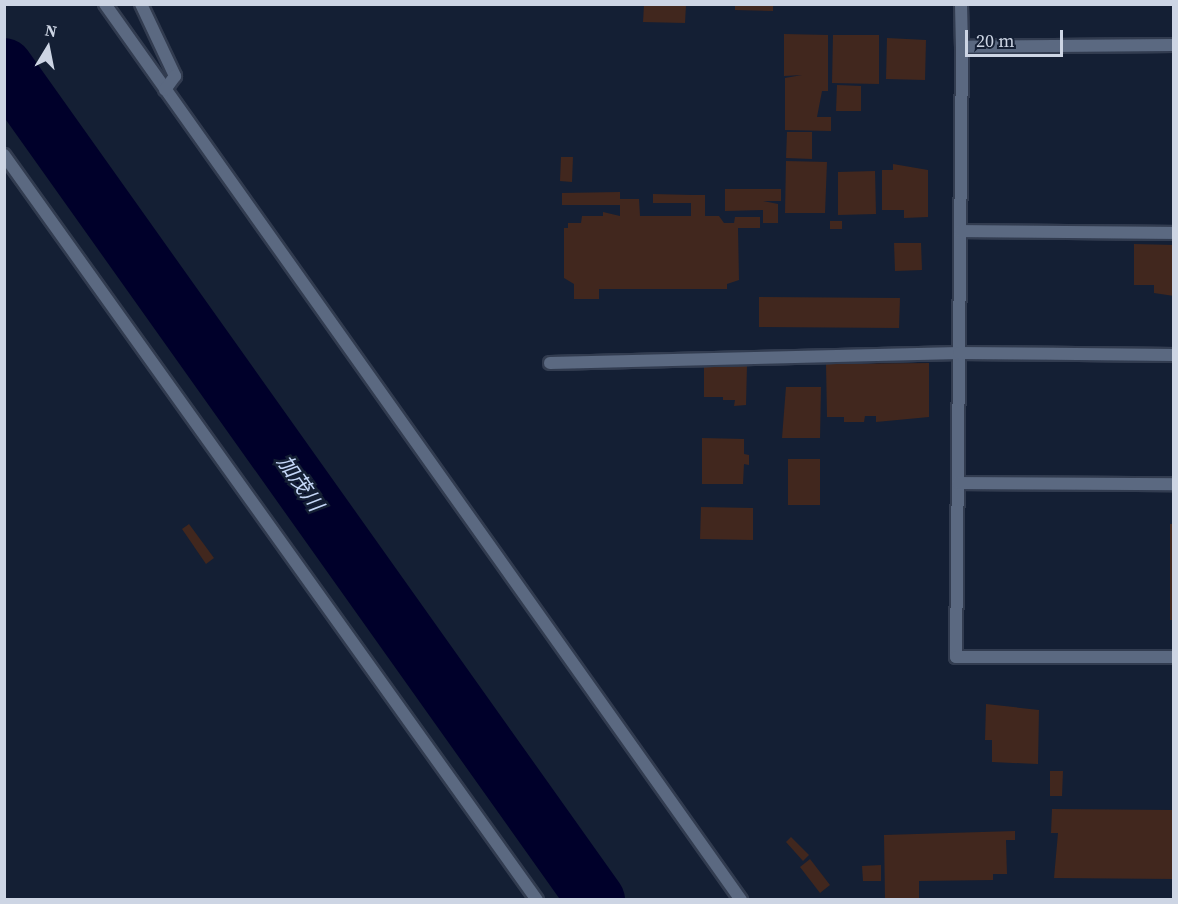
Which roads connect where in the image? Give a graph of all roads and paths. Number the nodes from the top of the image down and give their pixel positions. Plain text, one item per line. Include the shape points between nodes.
1 (105, 4) edge
2 (141, 4) edge
3 (961, 4) edge
4 (1173, 45) edge
5 (962, 47) junction
6 (165, 90) junction
7 (4, 155) edge
8 (960, 231) junction
9 (1173, 233) edge
10 (959, 353) junction
11 (1173, 355) edge
12 (550, 363) dead end
13 (958, 483) junction
14 (1173, 484) edge
15 (1173, 657) edge
16 (537, 900) edge
17 (741, 900) edge

1 - 6 street
2 - 6 street via 175,76
3 - 5 street
4 - 5 street
5 - 8 street
6 - 17 street
7 - 16 street
8 - 9 street
8 - 10 street
10 - 11 street
10 - 12 street
10 - 13 street
13 - 14 street
13 - 15 street via 956,657

